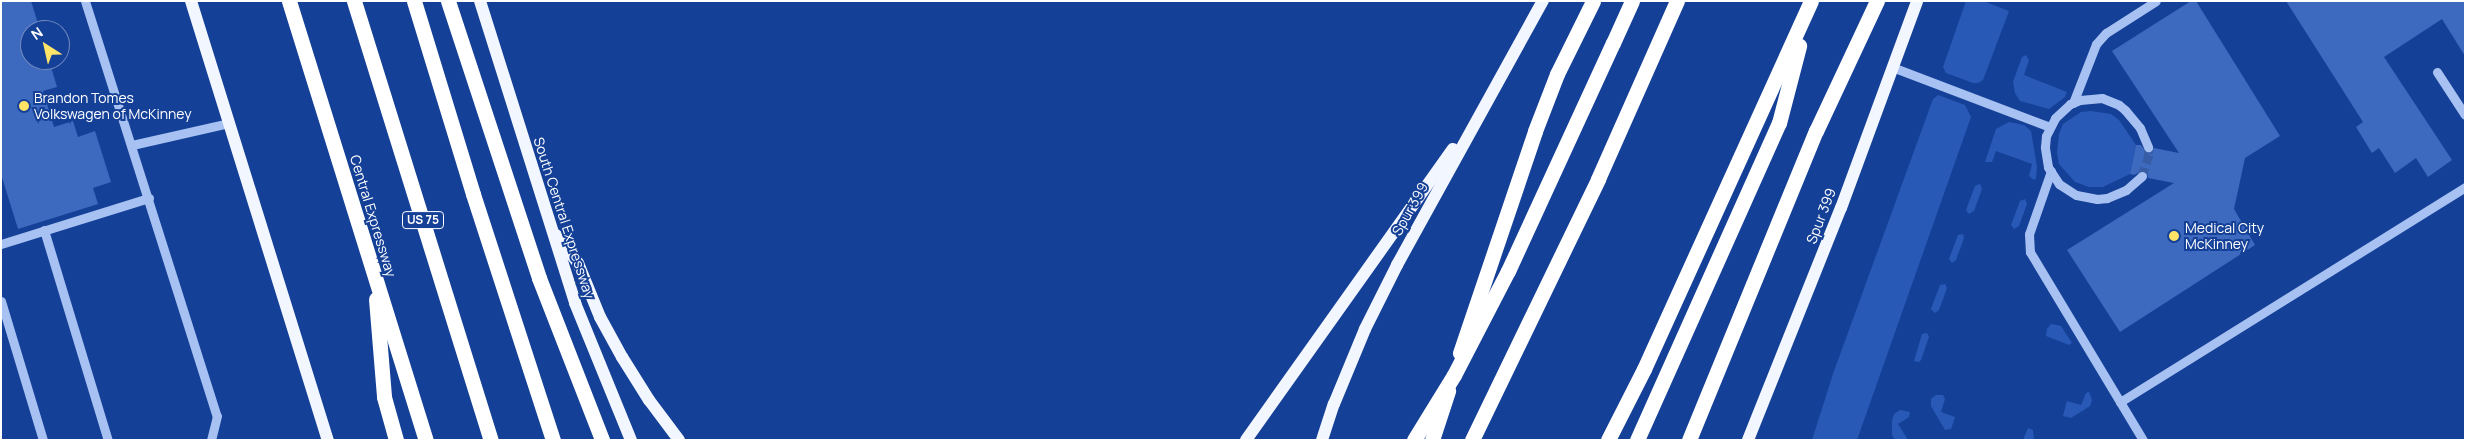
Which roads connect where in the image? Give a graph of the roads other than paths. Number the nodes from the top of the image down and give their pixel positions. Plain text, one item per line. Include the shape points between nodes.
1 (85, 1) edge
2 (191, 1) edge
3 (289, 1) edge
4 (354, 1) edge
5 (414, 1) edge
6 (448, 1) edge
7 (480, 1) edge
8 (1543, 1) edge
9 (1593, 1) edge
10 (1632, 1) edge
11 (1677, 1) edge
12 (1877, 1) edge
13 (1917, 1) edge
14 (2156, 1) edge
15 (1811, 2) edge
16 (1892, 67) junction
17 (2437, 72) dead end
18 (2073, 103) junction
19 (1482, 109) junction
20 (2465, 115) edge
21 (229, 123) junction
22 (2050, 127) junction
23 (132, 144) junction
24 (2148, 147) tunnel mouth
25 (2051, 171) junction
26 (2142, 176) tunnel mouth
27 (2465, 187) edge
28 (149, 198) junction
29 (550, 227) junction
30 (44, 230) junction
31 (1, 244) edge
32 (373, 270) junction
33 (1, 301) edge
34 (2120, 402) junction
35 (1749, 436) edge
36 (43, 440) edge
37 (108, 440) edge
38 (211, 440) edge
39 (328, 440) edge
40 (396, 440) edge
41 (426, 440) edge
42 (491, 440) edge
43 (553, 440) edge
44 (602, 440) edge
45 (631, 440) edge
46 (679, 440) edge
47 (1246, 440) edge
48 (1322, 440) edge
49 (1414, 440) edge
50 (1432, 440) edge
51 (1472, 440) edge
52 (1608, 440) edge
53 (1637, 440) edge
54 (1689, 440) edge
55 (2144, 440) edge

1 - 23 lane
2 - 21 main road
3 - 32 highway, Central Expressway
4 - 42 highway, US 75
5 - 43 highway
6 - 44 highway via 539,278
7 - 29 main road, South Central Expressway
8 - 19 main road, Spur 399
9 - 50 highway via 1535,130
10 - 49 highway, bridge via 1508,271 1454,374
11 - 51 highway via 1594,188
12 - 54 highway via 1816,131
13 - 16 main road, Spur 399
14 - 18 lane via 2106,33 2096,44
15 - 52 highway via 1644,369
15 - 53 highway via 1779,123
16 - 22 lane
16 - 35 main road, Spur 399 via 1841,208
17 - 20 lane
18 - 22 lane via 2062,110
18 - 24 lane via 2086,98 2102,98 2119,105 2140,128
19 - 47 main road
19 - 48 main road, Spur 399 via 1365,329
21 - 23 lane
21 - 39 main road
22 - 25 lane via 2045,147
23 - 28 lane
25 - 26 lane via 2067,190 2096,199 2116,195
25 - 34 lane via 2028,234 2030,252
27 - 34 lane
28 - 30 lane
28 - 38 lane via 217,416
29 - 45 main road, South Central Expressway via 575,303
29 - 46 main road via 578,264 600,317 622,357
30 - 31 lane
30 - 37 lane
32 - 40 highway via 384,397
32 - 41 highway, Central Expressway
33 - 36 lane
34 - 55 lane

